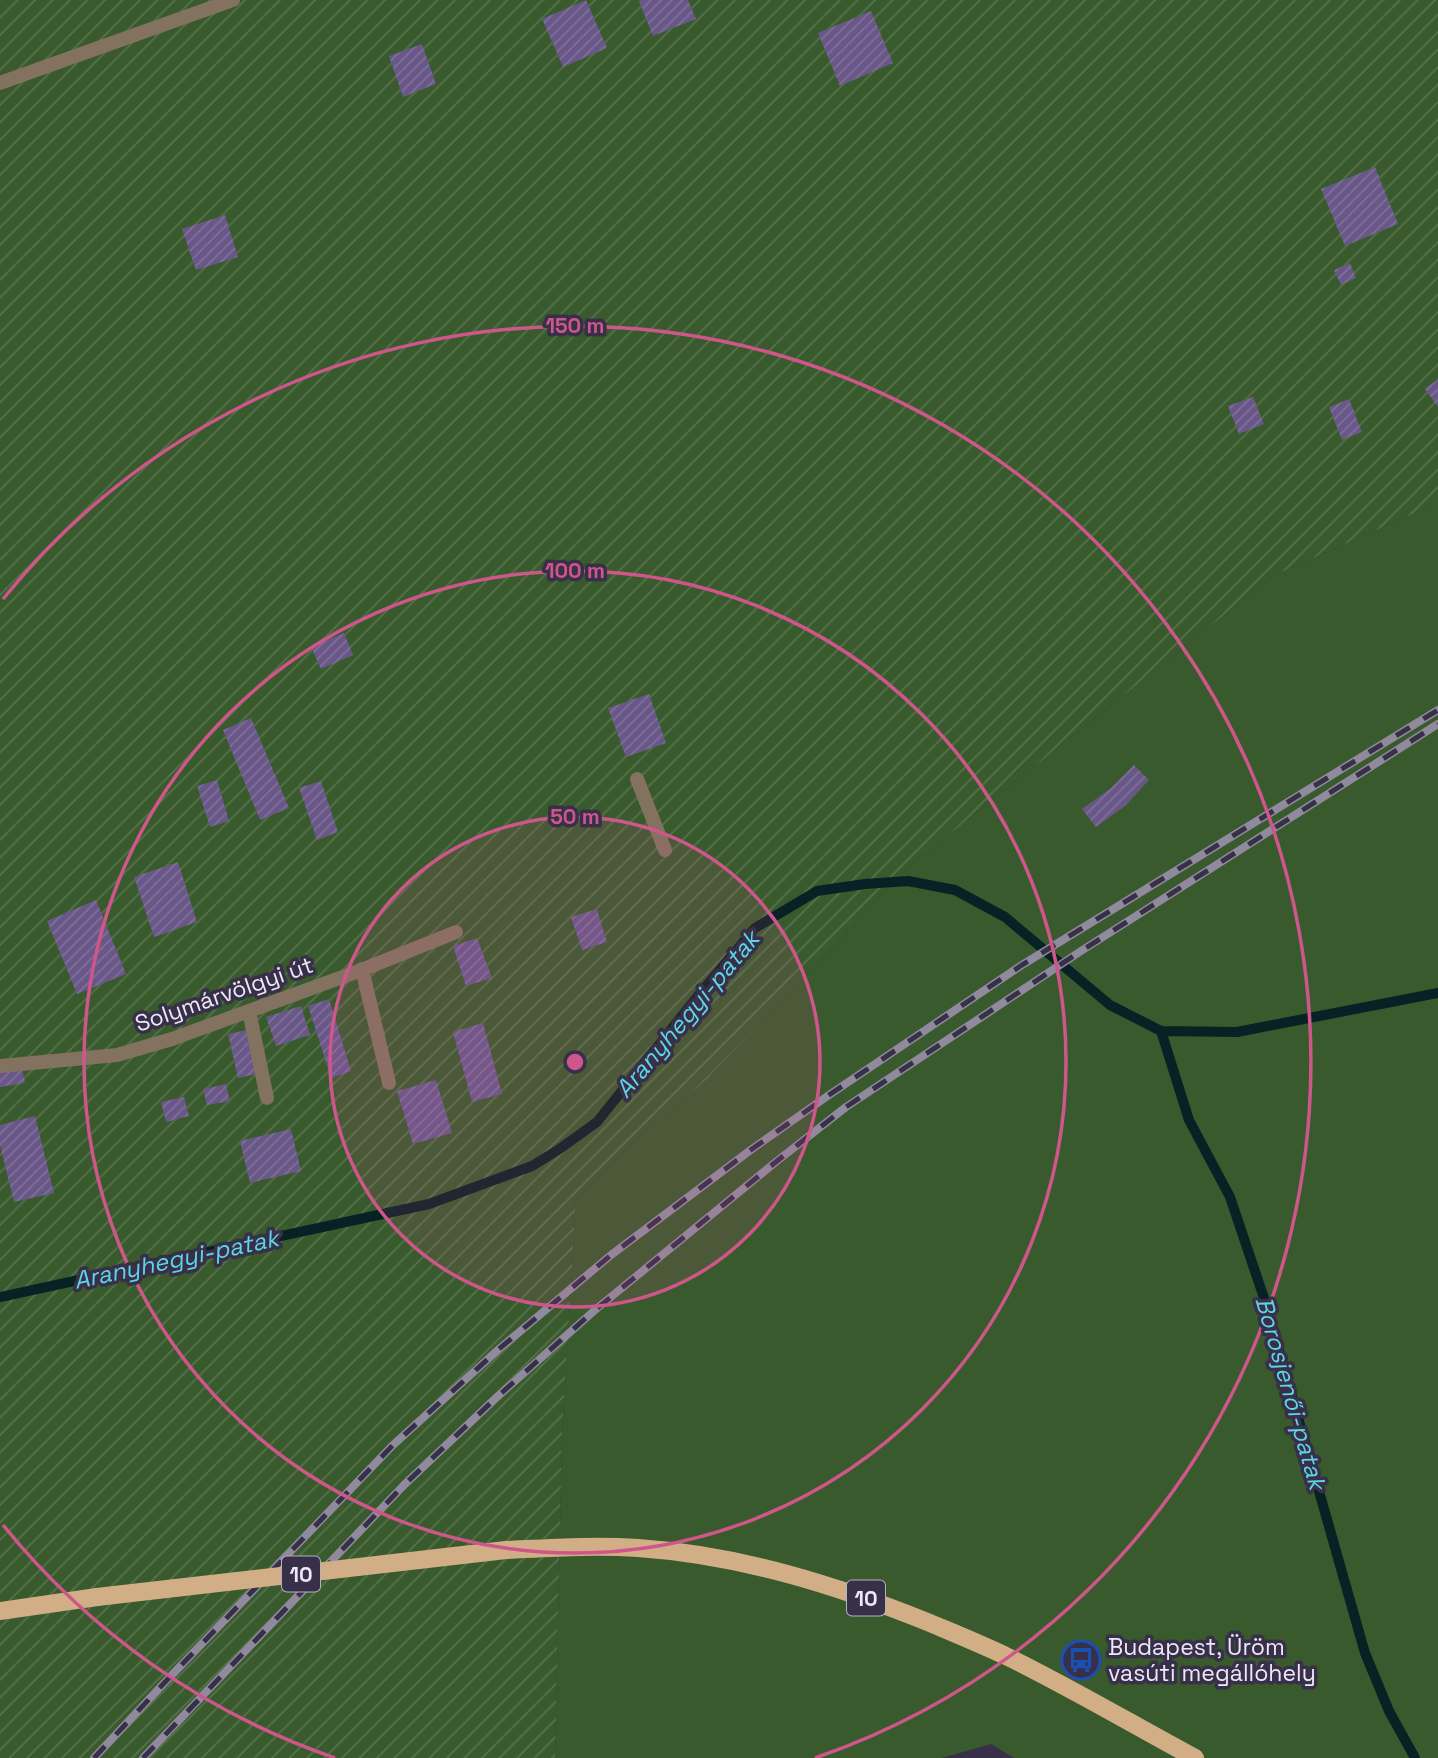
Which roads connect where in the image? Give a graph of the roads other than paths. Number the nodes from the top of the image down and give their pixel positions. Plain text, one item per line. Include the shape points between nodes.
1 (233, 0) edge
2 (0, 83) edge
3 (637, 779) dead end
4 (665, 850) dead end
5 (456, 932) dead end
6 (362, 969) junction
7 (249, 1011) junction
8 (0, 1066) edge
9 (389, 1083) dead end
10 (267, 1098) dead end
11 (0, 1611) edge
12 (1195, 1758) edge

1 - 2 street
3 - 4 street
5 - 6 street, Solymárvölgyi út
6 - 7 street, Solymárvölgyi út
6 - 9 street
7 - 8 street, Solymárvölgyi út via 117,1055
7 - 10 street
11 - 12 main road, 10, bridge via 506,1550 639,1548 764,1567 882,1604 1007,1657

